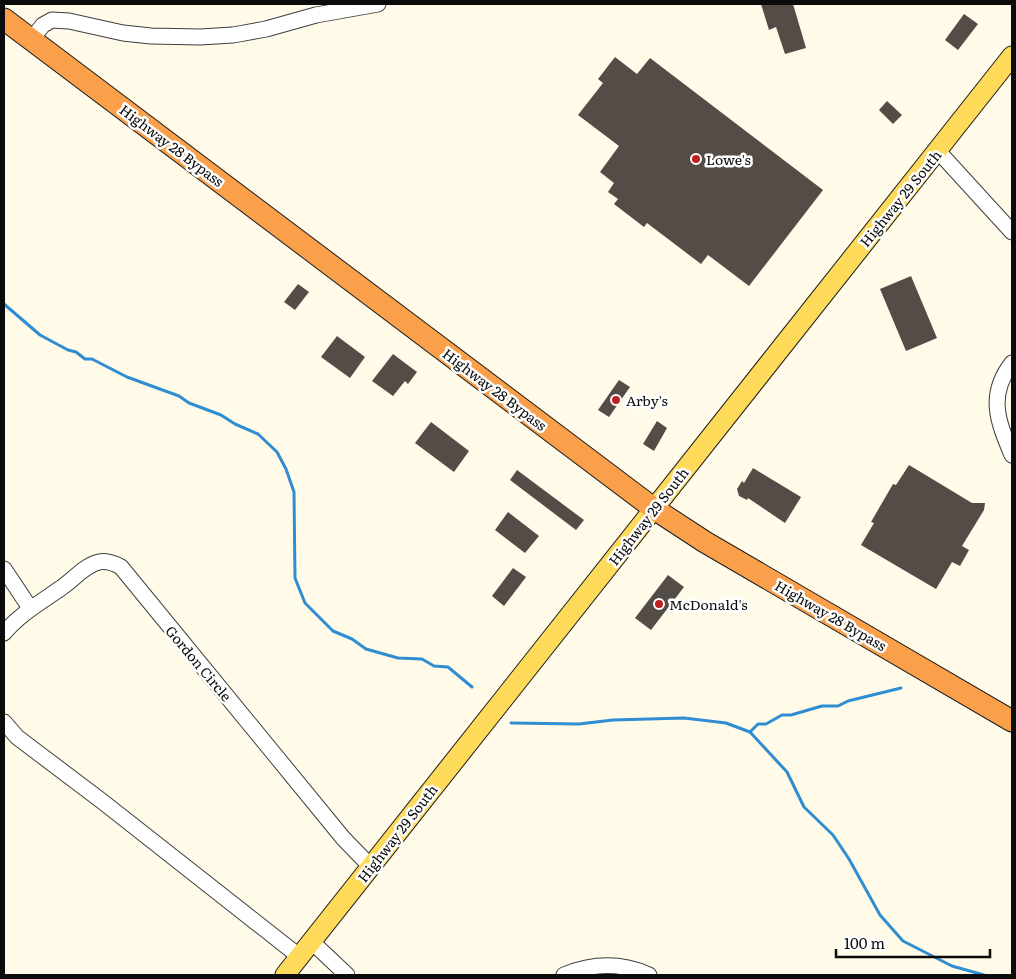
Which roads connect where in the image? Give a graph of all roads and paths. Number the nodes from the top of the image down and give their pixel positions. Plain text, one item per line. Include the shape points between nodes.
1 (378, 4) edge
2 (4, 19) edge
3 (31, 40) junction
4 (1012, 56) edge
5 (938, 151) junction
6 (1012, 232) edge
7 (1012, 364) edge
8 (1012, 455) edge
9 (653, 508) junction
10 (4, 569) edge
11 (30, 608) junction
12 (4, 633) edge
13 (1011, 718) edge
14 (4, 722) edge
15 (371, 867) junction
16 (312, 942) junction
17 (300, 957) junction
18 (284, 975) edge
19 (347, 975) edge
20 (564, 975) edge
21 (649, 975) edge

1 - 3 street via 316,15 266,29 200,37 123,33 52,20 43,25
2 - 3 highway, Highway 28 Bypass
3 - 9 highway, Highway 28 Bypass
4 - 5 main road, Highway 29 South
5 - 6 street
5 - 9 main road, Highway 29 South
7 - 8 street via 998,388 996,403
9 - 13 highway, Highway 28 Bypass
9 - 15 main road, Highway 29 South
10 - 11 street
11 - 12 street, Gordon Circle
11 - 15 street, Gordon Circle via 92,564 100,561 121,567 343,838
14 - 17 street via 17,737
15 - 16 main road, Highway 29 South
16 - 17 main road, Highway 29 South
16 - 19 street
17 - 18 main road, Highway 29 South
20 - 21 street via 582,968 602,966 634,968

